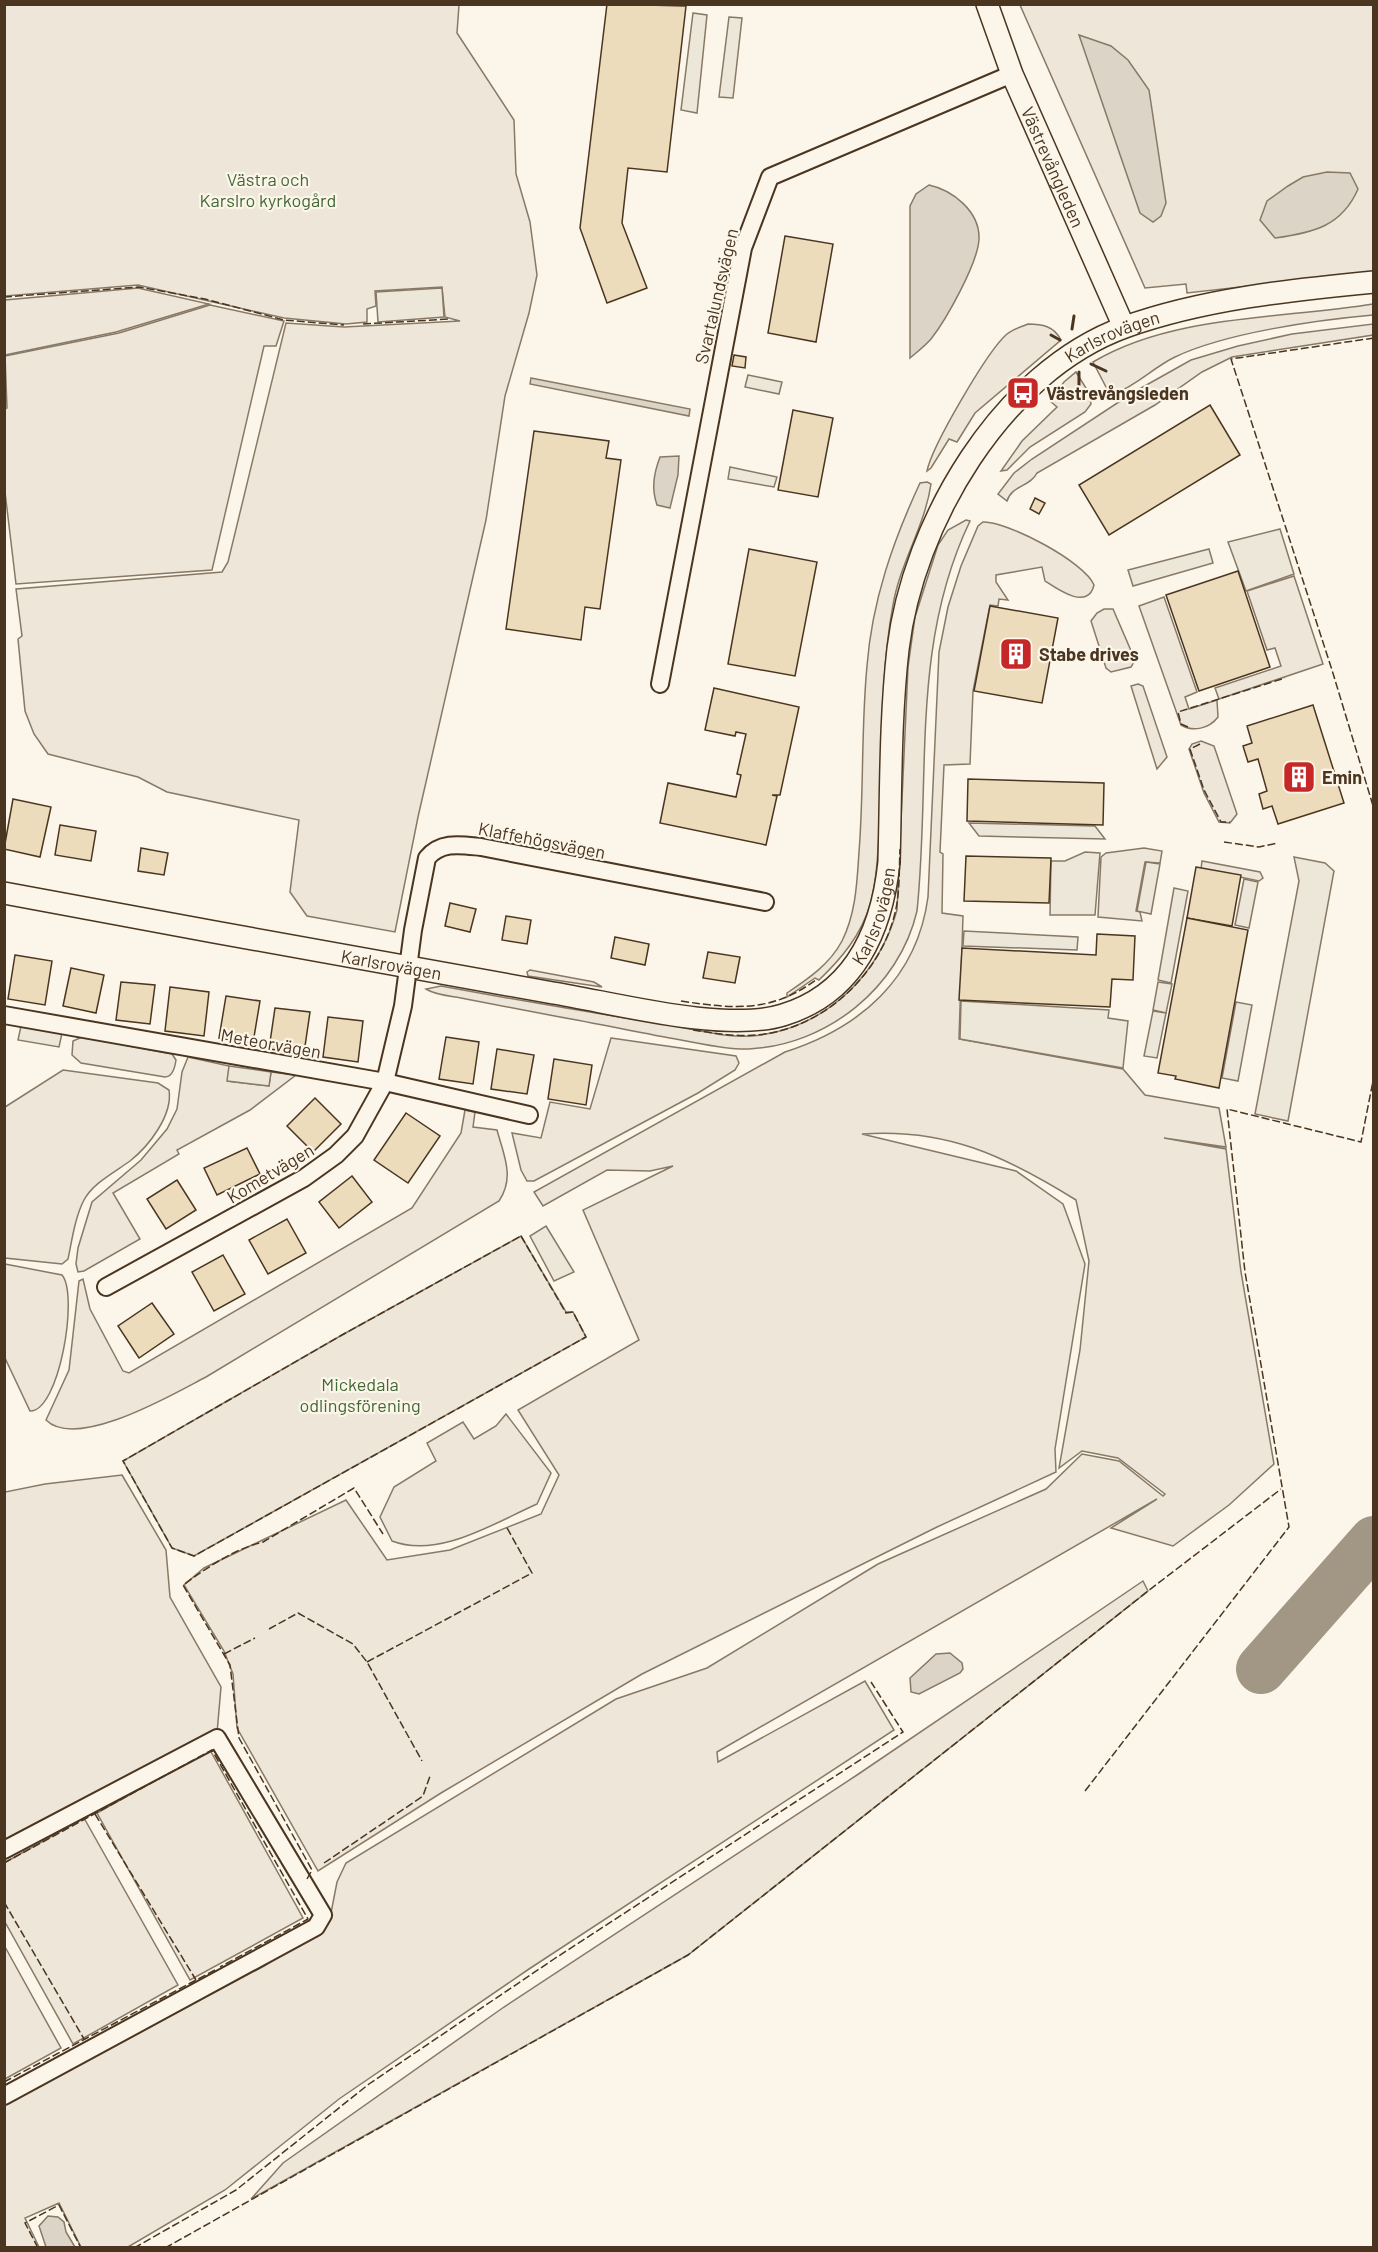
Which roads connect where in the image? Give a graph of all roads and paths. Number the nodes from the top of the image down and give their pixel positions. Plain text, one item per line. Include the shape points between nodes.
1 (987, 4) edge
2 (1012, 74) junction
3 (1374, 282) edge
4 (1124, 327) junction
5 (660, 684) dead end
6 (4, 892) edge
7 (765, 902) dead end
8 (408, 968) junction
9 (4, 1015) edge
10 (385, 1082) junction
11 (529, 1115) dead end
12 (106, 1287) dead end
13 (4, 1850) edge
14 (4, 2096) edge

1 - 2 street, Västrevångleden
2 - 4 street, Västrevångleden
2 - 5 street, Svartalundsvägen via 770,177 743,248
3 - 4 street, Karlsrovägen via 1227,302
4 - 8 street, Karlsrovägen via 1072,355 1012,404 952,489 923,548 898,648 887,887 877,927 866,950 842,980 786,1014 735,1022
6 - 8 street, Karlsrovägen
7 - 8 street, Klaffehögsvägen via 453,844 434,849 426,858
8 - 10 street, Kometvägen
9 - 10 street, Meteorvägen
10 - 11 street, Meteorvägen
10 - 12 street, Kometvägen via 355,1136 336,1155 304,1178
13 - 14 street via 217,1738 323,1915 316,1927

